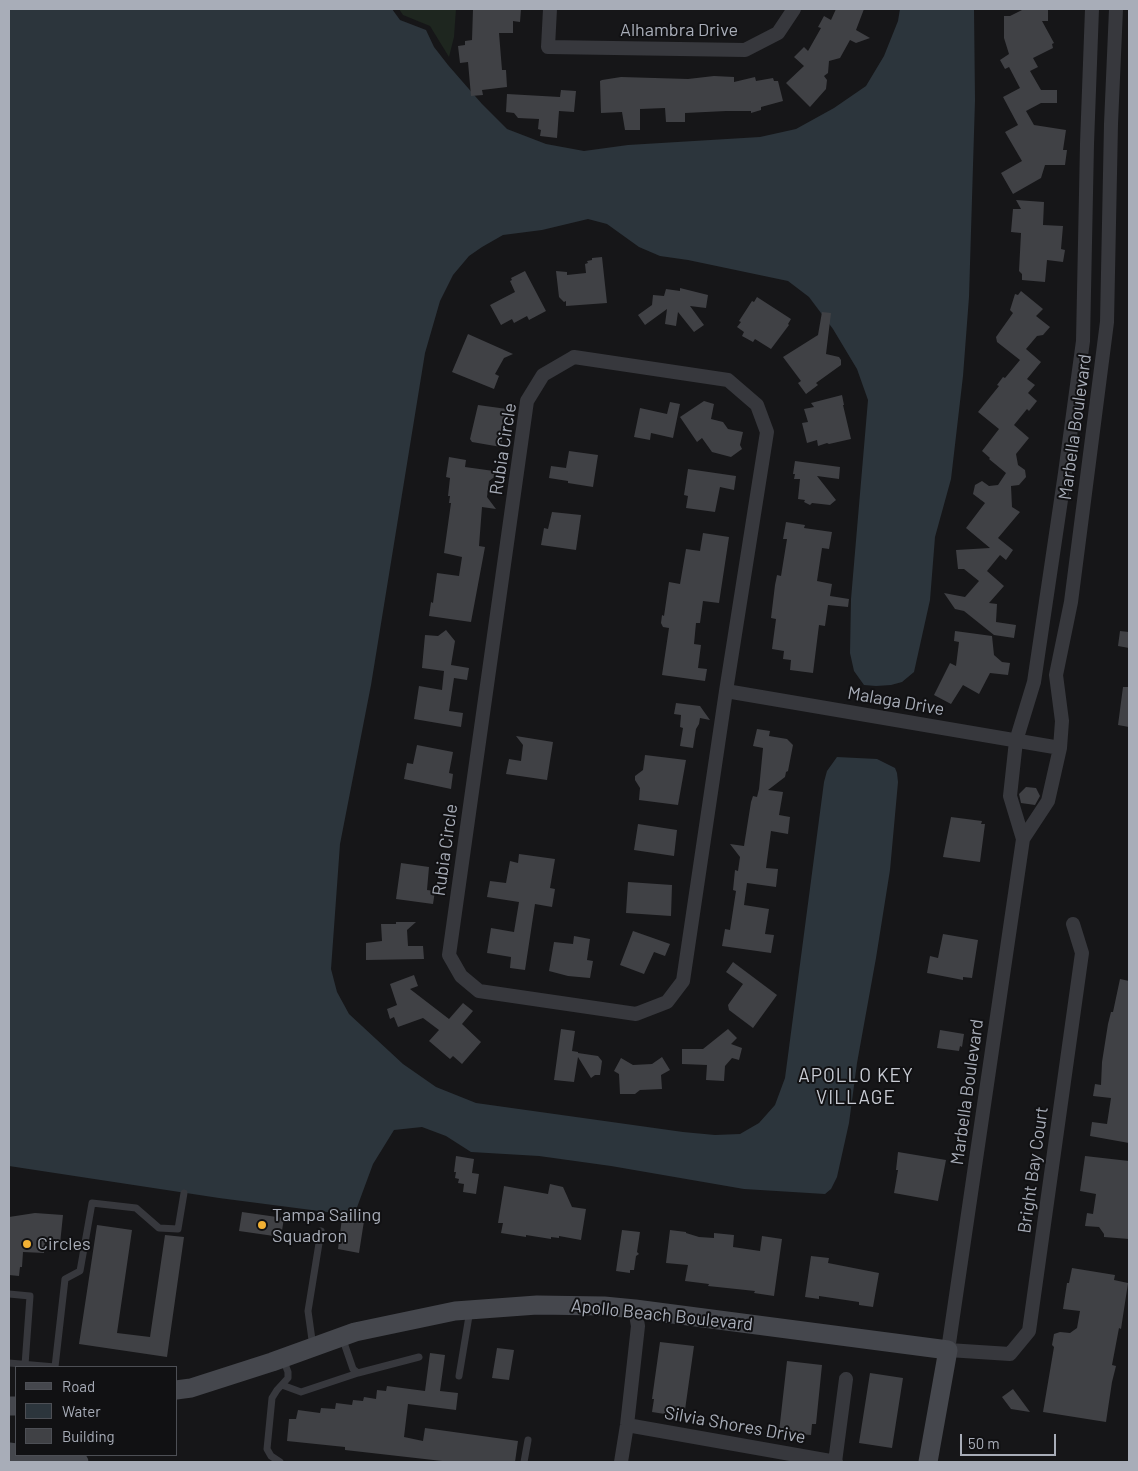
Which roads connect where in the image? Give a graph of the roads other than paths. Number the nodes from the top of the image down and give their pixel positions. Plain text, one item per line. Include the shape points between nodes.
1 (550, 9) edge
2 (794, 9) edge
3 (1092, 9) edge
4 (1116, 9) edge
5 (1090, 78) junction
6 (1113, 80) junction
7 (1083, 341) junction
8 (1104, 347) junction
9 (1043, 627) junction
10 (1065, 631) junction
11 (726, 691) junction
12 (1016, 741) junction
13 (1060, 748) junction
14 (1023, 839) junction
15 (1073, 924) dead end
16 (184, 1193) dead end
17 (321, 1232) dead end
18 (9, 1294) edge
19 (635, 1309) junction
20 (470, 1310) junction
21 (342, 1336) junction
22 (313, 1347) junction
23 (948, 1350) junction
24 (420, 1357) dead end
25 (282, 1359) junction
26 (9, 1364) edge
27 (25, 1365) junction
28 (40, 1366) edge
29 (56, 1366) edge
30 (358, 1373) junction
31 (459, 1376) dead end
32 (846, 1379) dead end
33 (282, 1385) junction
34 (178, 1390) edge
35 (627, 1425) junction
36 (528, 1440) dead end
37 (35, 1456) edge
38 (79, 1462) edge
39 (281, 1462) edge
40 (524, 1462) edge
41 (621, 1462) edge
42 (835, 1462) edge
43 (928, 1462) edge

1 - 2 street, Alhambra Drive via 548,47 745,50 778,33
3 - 5 street, Marbella Boulevard
4 - 6 street, Marbella Boulevard
5 - 6 street
5 - 7 street, Marbella Boulevard
6 - 8 street, Marbella Boulevard
7 - 8 street
7 - 9 street, Marbella Boulevard
8 - 10 street, Marbella Boulevard
9 - 10 street
9 - 12 street, Marbella Boulevard via 1034,682
10 - 13 street, Marbella Boulevard via 1056,675 1062,721
11 - 11 street, Rubia Circle via 767,432 757,405 728,380 574,358 543,375 528,401 449,955 460,976 479,991 636,1014 667,1002 683,981
11 - 12 street, Malaga Drive
12 - 13 street, Malaga Drive
12 - 14 street, Marbella Boulevard via 1010,796
13 - 14 street, Marbella Boulevard via 1048,801
14 - 23 street, Marbella Boulevard
15 - 23 street, Bright Bay Court via 1082,953 1029,1331 1010,1354
16 - 29 lane via 178,1228 159,1228 136,1208 92,1203 80,1271 65,1279
17 - 22 lane via 308,1311
18 - 27 lane via 30,1296
19 - 20 main road, Apollo Beach Boulevard via 537,1305
19 - 23 main road, Apollo Beach Boulevard
19 - 35 street via 638,1326
20 - 21 main road, Apollo Beach Boulevard
20 - 31 lane
21 - 22 main road, Apollo Beach Boulevard
21 - 30 lane via 353,1369
22 - 25 main road, Apollo Beach Boulevard
23 - 43 main road
24 - 30 lane
25 - 33 lane via 289,1375
25 - 34 main road, Apollo Beach Boulevard
26 - 27 lane
27 - 28 lane
30 - 33 lane via 302,1392
32 - 42 street
33 - 39 lane via 272,1398 267,1449
35 - 41 street
35 - 42 street, Silvia Shores Drive
36 - 40 lane
37 - 38 main road

